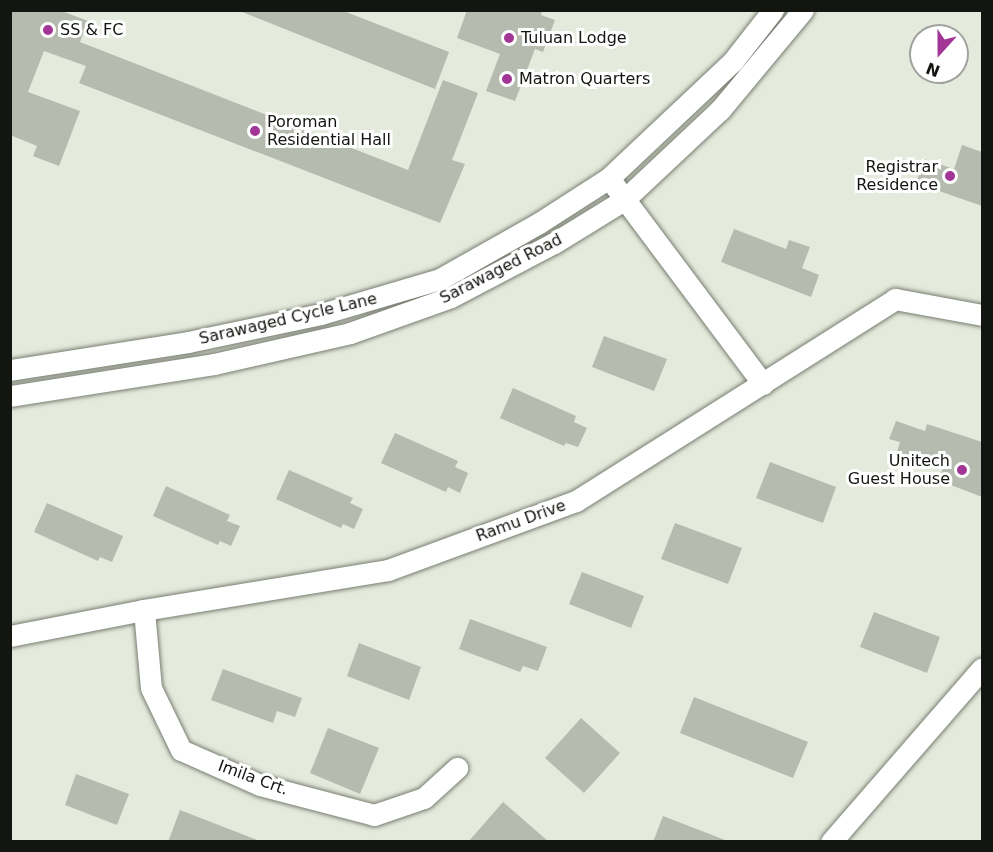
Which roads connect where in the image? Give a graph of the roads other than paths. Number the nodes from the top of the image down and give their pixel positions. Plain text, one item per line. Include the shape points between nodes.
1 (773, 10) edge
2 (803, 10) edge
3 (609, 178) junction
4 (624, 200) junction
5 (982, 315) edge
6 (10, 370) edge
7 (763, 384) junction
8 (10, 396) edge
9 (144, 610) junction
10 (10, 636) edge
11 (982, 668) edge
12 (458, 768) dead end
13 (831, 842) edge

1 - 3 street, Sarawaged Cycle Lane via 733,61
2 - 4 street, Sarawaged Road via 720,110
3 - 4 street
3 - 6 street, Sarawaged Cycle Lane via 440,279 321,314 210,338
4 - 7 street
4 - 8 street, Sarawaged Road via 554,243 451,297 350,333 214,364
5 - 7 street, Ramu Drive via 896,299
7 - 9 street, Ramu Drive via 576,501 388,570
9 - 10 street, Ramu Drive
9 - 12 street, Imila Crt. via 151,688 181,750 260,785 374,815 424,798
11 - 13 street

